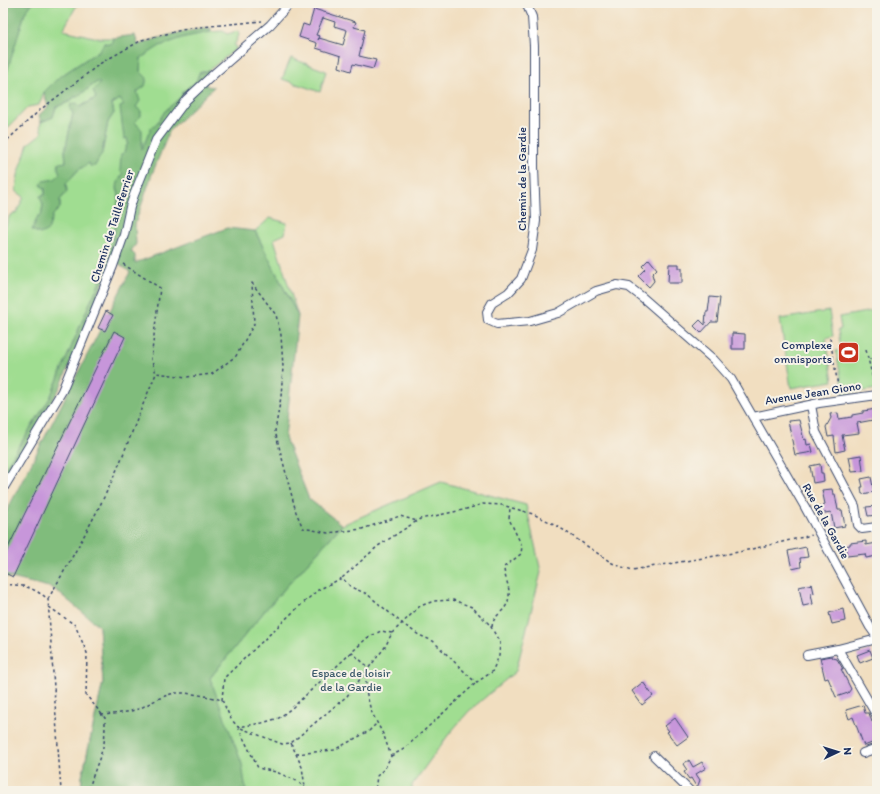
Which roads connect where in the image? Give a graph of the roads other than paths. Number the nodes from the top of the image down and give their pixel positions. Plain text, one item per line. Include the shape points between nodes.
1 (290, 3) edge
2 (526, 3) edge
3 (877, 395) edge
4 (811, 404) junction
5 (753, 417) junction
6 (3, 489) edge
7 (877, 527) edge
8 (874, 626) edge
9 (877, 638) edge
10 (838, 649) junction
11 (807, 655) dead end
12 (877, 716) edge
13 (877, 748) edge
14 (863, 753) dead end
15 (654, 756) dead end
16 (690, 791) edge

1 - 6 street, Chemin de Tailleferrier via 274,21 186,100 156,140 134,195 116,259 62,391
2 - 5 street, Chemin de la Gardie via 532,18 534,46 536,221 532,250 521,279 508,293 492,303 487,312 488,320 498,324 530,321 558,313 596,291 618,286 628,287 714,360 731,379
3 - 4 street, Avenue Jean Giono
4 - 5 street, Avenue Jean Giono
4 - 7 street via 816,432 854,506 858,525 862,529
5 - 8 street, Rue de la Gardie
8 - 9 street, Rue de la Gardie
9 - 10 street
10 - 11 street
10 - 12 street
13 - 14 street
15 - 16 street

